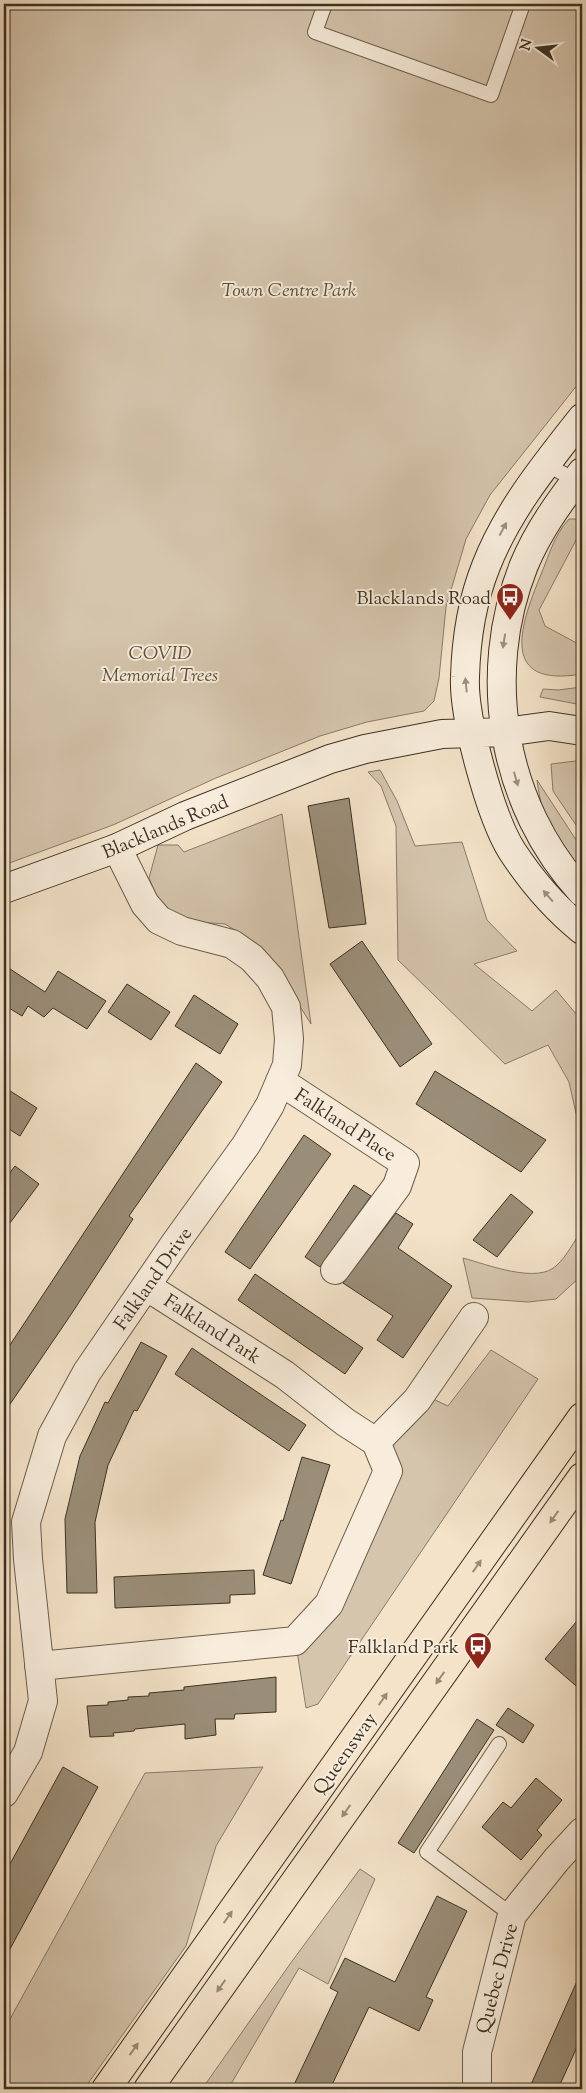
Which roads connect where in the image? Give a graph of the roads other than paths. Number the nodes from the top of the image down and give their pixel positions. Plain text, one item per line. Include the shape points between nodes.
1 (326, 4) edge
2 (522, 4) edge
3 (582, 418) edge
4 (546, 464) junction
5 (580, 479) edge
6 (582, 731) edge
7 (505, 732) junction
8 (472, 733) junction
9 (117, 848) junction
10 (4, 890) edge
11 (582, 892) edge
12 (582, 930) edge
13 (280, 1081) junction
14 (335, 1270) dead end
15 (146, 1286) junction
16 (474, 1317) dead end
17 (582, 1417) edge
18 (376, 1442) junction
19 (582, 1478) edge
20 (39, 1666) junction
21 (499, 1744) dead end
22 (4, 1793) edge
23 (582, 1832) edge
24 (512, 1915) junction
25 (106, 2089) edge
26 (148, 2089) edge
27 (477, 2089) edge

1 - 2 lane via 315,32 491,95
3 - 4 street
4 - 5 lane
8 -> 4 street via 464,679 475,597 504,526
5 -> 7 street via 537,537 514,594 502,655
6 - 7 street, Blacklands Road via 549,726
7 - 8 street, Blacklands Road
7 -> 11 street via 516,780 526,806 554,857
8 - 9 street, Blacklands Road via 442,734 330,759 185,816
12 -> 8 street via 555,904 511,850 487,790
9 - 10 street, Blacklands Road
9 - 13 street, Falkland Drive via 145,904 159,920 232,944 252,958 270,978 286,1007 287,1065
13 - 14 street, Falkland Place via 405,1163 397,1186
13 - 15 street, Falkland Drive via 246,1145
15 - 18 street, Falkland Park via 285,1375
15 - 20 street, Falkland Drive via 87,1372 52,1436 26,1522
16 - 18 street via 417,1400
25 -> 17 highway, Queensway
18 - 20 street via 388,1471 329,1604 295,1641
19 -> 26 highway, Queensway
20 - 22 street, Falkland Drive via 43,1700 28,1752
21 - 24 lane via 427,1852
23 - 24 street, Quebec Drive
24 - 27 street, Quebec Drive via 477,2052

